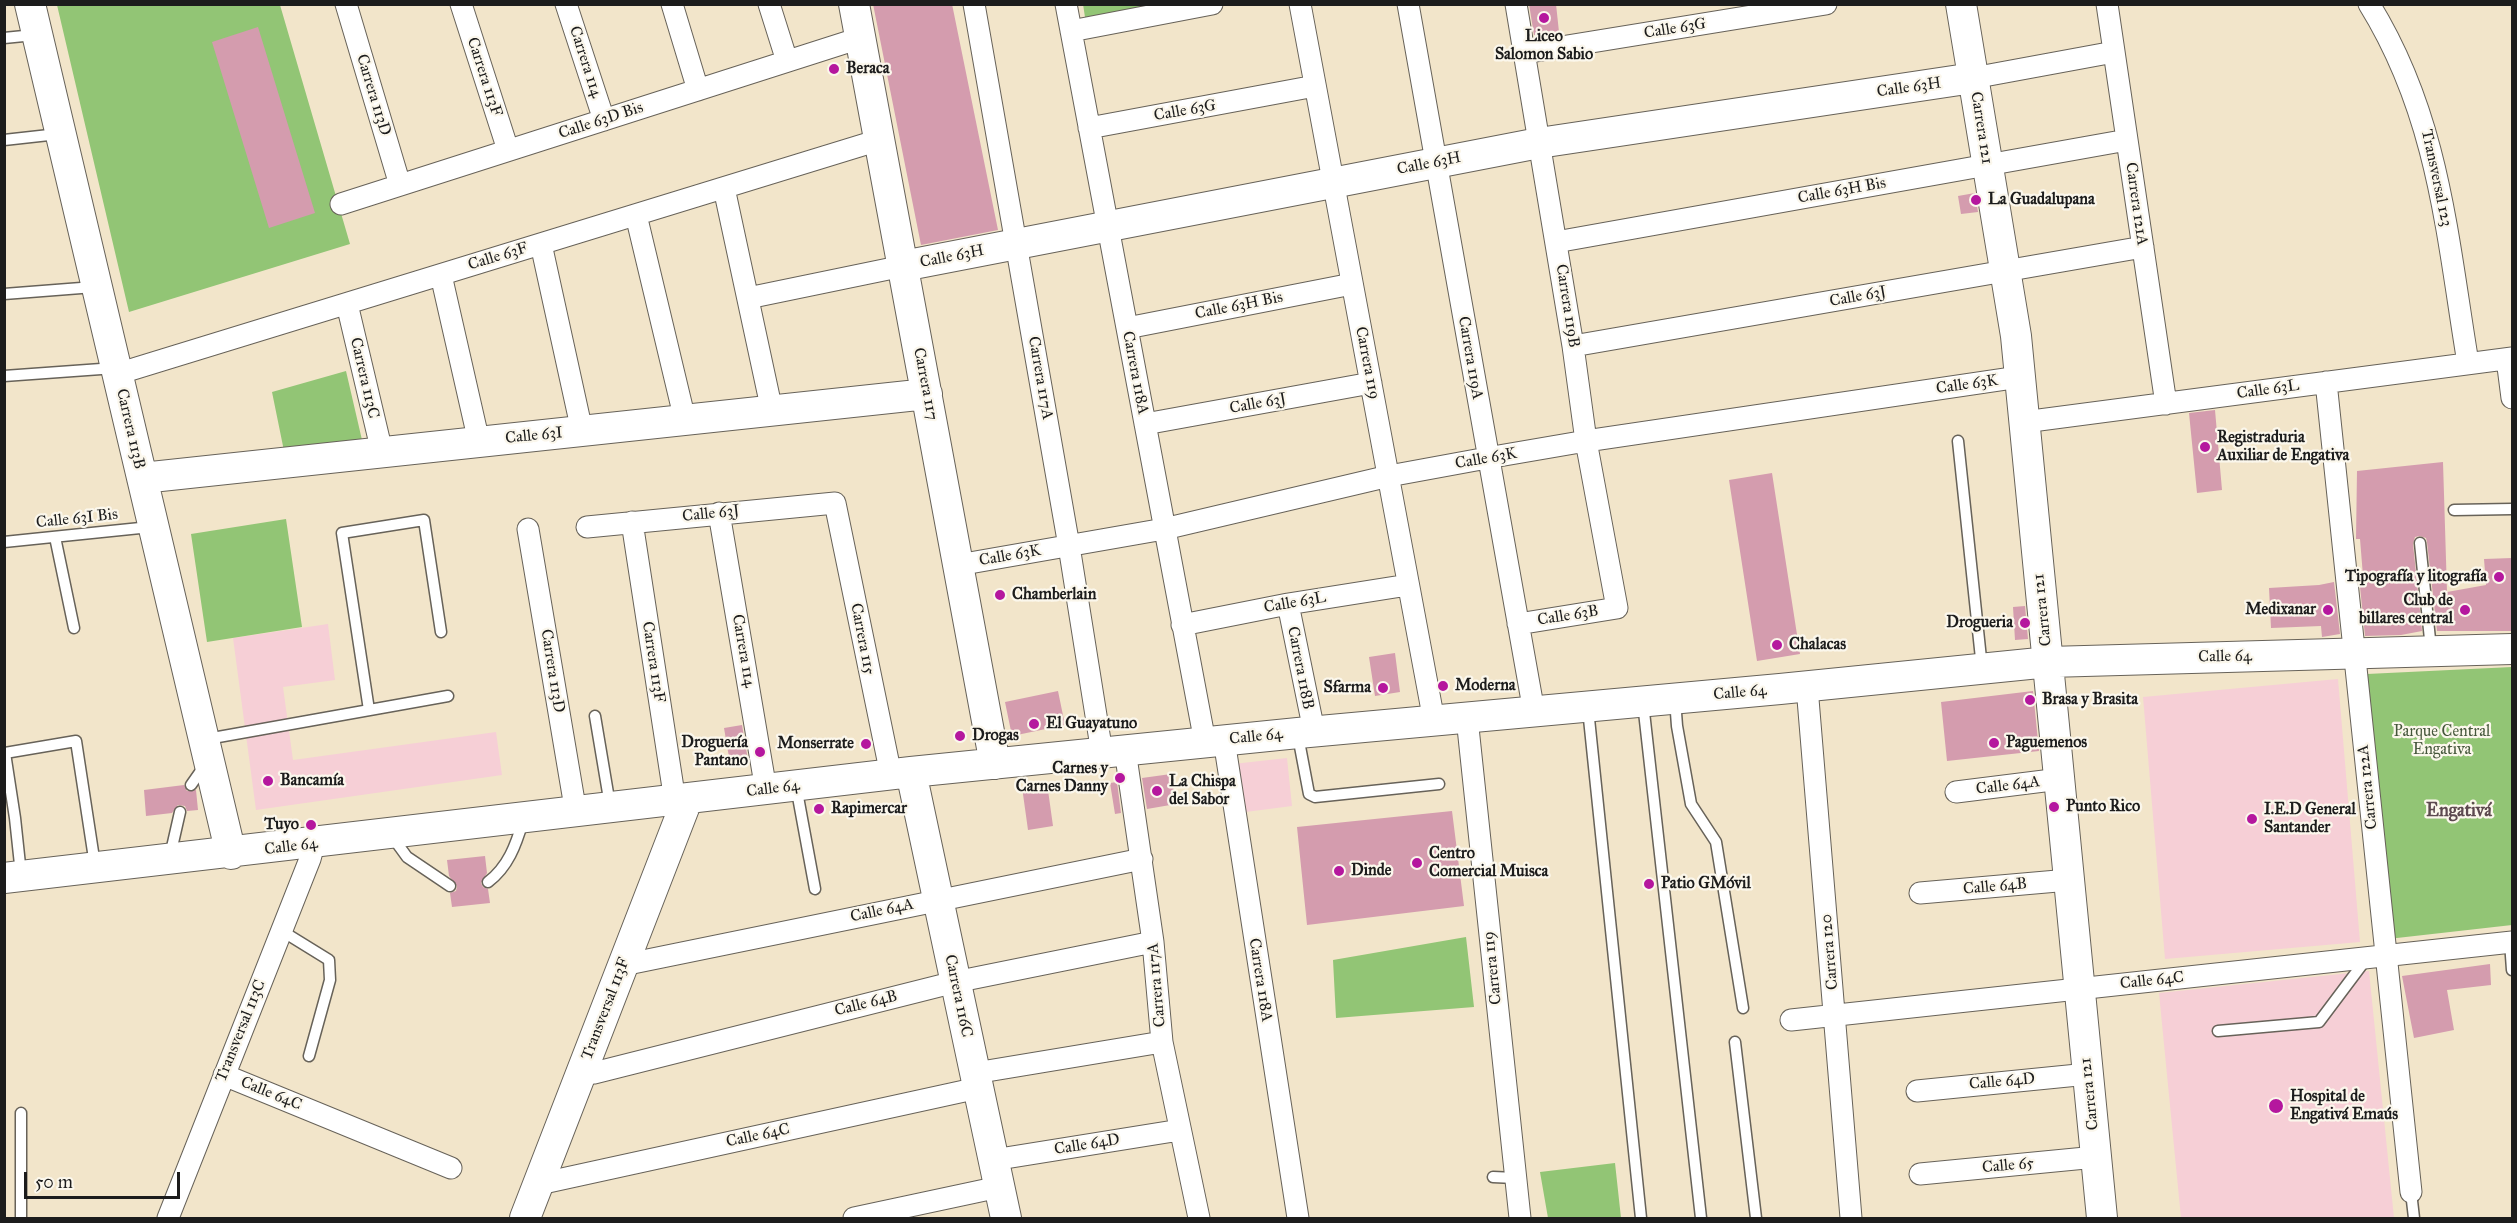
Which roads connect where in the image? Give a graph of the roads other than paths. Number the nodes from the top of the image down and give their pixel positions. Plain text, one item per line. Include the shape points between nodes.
1 (30, 4) edge
2 (346, 4) edge
3 (461, 4) edge
4 (567, 4) edge
5 (672, 4) edge
6 (769, 4) edge
7 (854, 4) edge
8 (974, 4) edge
9 (1066, 4) edge
10 (1212, 4) edge
11 (1300, 4) edge
12 (1408, 4) edge
13 (1516, 4) edge
14 (1826, 4) edge
15 (1961, 4) edge
16 (2107, 4) edge
17 (2369, 4) edge
18 (1071, 31) junction
19 (37, 34) junction
20 (4, 38) edge
21 (860, 38) junction
22 (2114, 52) junction
23 (1524, 53) junction
24 (787, 61) junction
25 (1973, 78) junction
26 (1316, 86) junction
27 (698, 90) junction
28 (604, 120) junction
29 (1089, 128) junction
30 (60, 134) junction
31 (4, 140) edge
32 (879, 140) junction
33 (2127, 140) junction
34 (1539, 143) junction
35 (508, 150) junction
36 (1436, 163) junction
37 (1987, 165) junction
38 (1333, 183) junction
39 (400, 185) junction
40 (724, 188) junction
41 (341, 204) dead end
42 (636, 215) junction
43 (1108, 227) junction
44 (1556, 242) junction
45 (541, 244) junction
46 (1016, 244) junction
47 (2143, 247) junction
48 (903, 266) junction
49 (2004, 271) junction
50 (441, 275) junction
51 (1352, 284) junction
52 (97, 287) junction
53 (4, 294) edge
54 (748, 298) junction
55 (347, 304) junction
56 (1126, 328) junction
57 (1574, 346) junction
58 (2510, 358) edge
59 (2468, 363) junction
60 (117, 371) junction
61 (4, 376) edge
62 (2019, 377) junction
63 (2326, 382) junction
64 (1371, 383) junction
65 (927, 394) junction
66 (2512, 398) edge
67 (2166, 404) junction
68 (772, 411) junction
69 (685, 420) junction
70 (2024, 422) junction
71 (1145, 424) junction
72 (582, 431) junction
73 (1586, 441) junction
74 (1958, 441) dead end
75 (479, 442) junction
76 (382, 452) junction
77 (1487, 458) junction
78 (1389, 476) junction
79 (142, 478) junction
80 (835, 503) joint
81 (2512, 509) edge
82 (2454, 510) dead end
83 (719, 513) junction
84 (632, 522) junction
85 (153, 526) junction
86 (587, 527) dead end
87 (528, 529) dead end
88 (1164, 530) junction
89 (55, 537) junction
90 (4, 542) edge
91 (2420, 543) dead end
92 (1069, 546) junction
93 (958, 565) junction
94 (1408, 585) junction
95 (1288, 604) junction
96 (1617, 608) joint
97 (1518, 624) junction
98 (1182, 625) junction
99 (74, 628) dead end
100 (441, 632) dead end
101 (2512, 649) edge
102 (2432, 652) junction
103 (2354, 654) junction
104 (2049, 662) junction
105 (1982, 669) junction
106 (1807, 687) junction
107 (448, 696) dead end
108 (1675, 699) junction
109 (1643, 702) junction
110 (1588, 707) junction
111 (369, 710) junction
112 (1534, 712) junction
113 (595, 716) dead end
114 (1467, 718) junction
115 (1434, 721) junction
116 (1306, 732) junction
117 (1214, 742) junction
118 (206, 750) junction
119 (1113, 752) junction
120 (995, 764) junction
121 (901, 774) junction
122 (2060, 779) junction
123 (1439, 784) dead end
124 (191, 785) dead end
125 (796, 786) junction
126 (766, 790) junction
127 (1956, 792) dead end
128 (681, 800) junction
129 (610, 809) junction
130 (180, 812) dead end
131 (576, 813) junction
132 (523, 819) junction
133 (391, 835) junction
134 (314, 844) junction
135 (231, 854) junction
136 (1142, 859) junction
137 (168, 861) junction
138 (96, 868) junction
139 (13, 877) edge
140 (2069, 880) junction
141 (488, 882) dead end
142 (450, 886) dead end
143 (815, 889) dead end
144 (1920, 893) dead end
145 (938, 899) junction
146 (282, 931) junction
147 (1153, 942) junction
148 (2511, 942) edge
149 (2376, 957) junction
150 (624, 965) junction
151 (2512, 970) edge
152 (955, 982) junction
153 (2079, 989) junction
154 (1743, 1008) dead end
155 (1835, 1016) junction
156 (1791, 1020) dead end
157 (2218, 1031) dead end
158 (1162, 1042) junction
159 (1735, 1042) dead end
160 (309, 1056) dead end
161 (581, 1074) junction
162 (2088, 1074) junction
163 (224, 1075) junction
164 (976, 1081) junction
165 (1917, 1090) dead end
166 (21, 1113) dead end
167 (1180, 1130) junction
168 (2096, 1157) junction
169 (451, 1168) dead end
170 (996, 1174) junction
171 (1920, 1174) dead end
172 (1493, 1177) dead end
173 (1515, 1178) junction
174 (539, 1184) junction
175 (2411, 1192) joint
176 (21, 1218) edge
177 (168, 1218) edge
178 (525, 1218) edge
179 (854, 1218) edge
180 (1006, 1218) edge
181 (1199, 1218) edge
182 (1298, 1218) edge
183 (1520, 1218) edge
184 (1641, 1218) edge
185 (1701, 1218) edge
186 (1756, 1218) edge
187 (1851, 1218) edge
188 (2102, 1218) edge
189 (2414, 1218) edge

1 - 19 street, Carrera 113B
2 - 39 street, Carrera 113D
3 - 35 street, Carrera 113F
4 - 28 street, Carrera 114
5 - 27 street
6 - 24 street
7 - 21 street, Carrera 117
8 - 46 street, Carrera 117A
9 - 18 street, Carrera 118A
10 - 18 street
11 - 26 street, Carrera 119
12 - 36 street, Carrera 119A
13 - 23 street, Carrera 119B
14 - 23 street, Calle 63G
15 - 25 street, Carrera 121
16 - 22 street, Carrera 121A
17 - 59 street, Transversal 123 via 2403,68 2437,168
18 - 29 street, Carrera 118A
19 - 20 lane
19 - 30 street, Carrera 113B
21 - 24 street, Calle 63D Bis
21 - 32 street, Carrera 117
22 - 25 street, Calle 63H
22 - 33 street, Carrera 121A
23 - 34 street, Carrera 119B
24 - 27 street, Calle 63D Bis
25 - 34 street, Calle 63H
25 - 37 street, Carrera 121
26 - 29 street, Calle 63G
26 - 38 street, Carrera 119
27 - 28 street, Calle 63D Bis
28 - 35 street, Calle 63D Bis
29 - 43 street, Carrera 118A
30 - 31 lane
30 - 52 street, Carrera 113B
32 - 40 street, Calle 63F
32 - 48 street, Carrera 117
33 - 37 street, Calle 63H Bis
33 - 47 street, Carrera 121A
34 - 36 street, Calle 63H
34 - 44 street, Carrera 119B
35 - 39 street, Calle 63D Bis
36 - 38 street, Calle 63H
36 - 77 street, Carrera 119A
37 - 44 street, Calle 63H Bis
37 - 49 street, Carrera 121
38 - 43 street, Calle 63H
38 - 51 street, Carrera 119
39 - 41 street, Calle 63D Bis
40 - 42 street, Calle 63F
40 - 54 street
42 - 45 street, Calle 63F
42 - 69 street
43 - 46 street, Calle 63H
43 - 56 street, Carrera 118A
44 - 57 street, Carrera 119B
45 - 50 street, Calle 63F
45 - 72 street
46 - 48 street, Calle 63H
46 - 92 street, Carrera 117A
47 - 49 street, Calle 63J
47 - 67 street, Carrera 121A
48 - 54 street, Calle 63H
48 - 65 street, Carrera 117
49 - 57 street, Calle 63J
49 - 62 street, Carrera 121
50 - 55 street, Calle 63F
50 - 75 street
51 - 56 street, Calle 63H Bis
51 - 64 street, Carrera 119
52 - 53 lane
52 - 60 street, Carrera 113B
54 - 68 street
55 - 60 street, Calle 63F
55 - 76 street, Carrera 113C
56 - 71 street, Carrera 118A
57 - 73 street, Carrera 119B
58 - 59 street, Calle 63L
58 - 66 street
59 - 63 street, Calle 63L
60 - 61 lane, Calle 63F
60 - 79 street, Carrera 113B
62 - 70 street, Carrera 121
62 - 73 street, Calle 63K
63 - 67 street, Calle 63L
63 - 103 street, Carrera 122A
64 - 71 street, Calle 63J
64 - 78 street, Carrera 119
65 - 68 street, Calle 63I
65 - 93 street, Carrera 117
67 - 70 street, Calle 63L
68 - 69 street, Calle 63I
69 - 72 street, Calle 63I
70 - 104 street, Carrera 121
71 - 88 street, Carrera 118A
72 - 75 street, Calle 63I
73 - 77 street, Calle 63K
73 - 96 street, Carrera 119B
74 - 105 lane
75 - 76 street, Calle 63I
76 - 79 street, Calle 63I
77 - 78 street, Calle 63K
77 - 97 street, Carrera 119A
78 - 88 street, Calle 63K
78 - 94 street, Carrera 119
79 - 85 street, Carrera 113B
80 - 83 street, Calle 63J
80 - 121 street, Carrera 115
81 - 82 lane
83 - 84 street, Calle 63J
83 - 126 street, Carrera 114
84 - 86 street, Calle 63J
84 - 128 street, Carrera 113F
85 - 89 lane, Calle 63I Bis
85 - 118 street, Carrera 113B
87 - 131 street, Carrera 113D
88 - 92 street, Calle 63K
88 - 98 street, Carrera 118A
89 - 90 lane, Calle 63I Bis
89 - 99 lane
91 - 102 lane
92 - 93 street, Calle 63K
92 - 119 street, Carrera 117A
93 - 120 street, Carrera 117
94 - 95 street, Calle 63L
94 - 115 street, Carrera 119
95 - 98 street, Calle 63L
95 - 116 street, Carrera 118B
96 - 97 street, Calle 63B
97 - 112 street, Carrera 119A
98 - 117 street, Carrera 118A
100 - 111 lane via 424,520 342,533
101 - 102 street, Calle 64
102 - 103 street, Calle 64
103 - 104 street, Calle 64
103 - 149 street, Carrera 122A
104 - 105 street, Calle 64
104 - 122 street, Carrera 121
105 - 106 street, Calle 64
106 - 108 street, Calle 64
106 - 155 street, Carrera 120
107 - 111 lane
108 - 109 street, Calle 64
108 - 154 lane via 1691,804 1716,842
109 - 110 street, Calle 64
109 - 185 lane
110 - 112 street, Calle 64
110 - 184 lane
111 - 118 lane
112 - 114 street, Calle 64
113 - 129 lane
114 - 115 street, Calle 64
114 - 173 street, Carrera 119
115 - 116 street, Calle 64
116 - 117 street, Calle 64
116 - 123 lane via 1305,781 1309,794 1315,797
117 - 119 street, Calle 64
117 - 182 street, Carrera 118A
118 - 124 lane
118 - 135 street, Carrera 113B
119 - 120 street, Calle 64
119 - 136 street, Carrera 117A
120 - 121 street, Calle 64
121 - 125 street, Calle 64
121 - 145 street, Carrera 116C
122 - 127 street, Calle 64A
122 - 140 street, Carrera 121
125 - 126 street, Calle 64
125 - 143 lane
126 - 128 street, Calle 64
128 - 129 street, Calle 64
128 - 150 street, Transversal 113F
129 - 131 street, Calle 64
130 - 137 lane
131 - 132 street, Calle 64
132 - 133 street, Calle 64
132 - 141 lane via 510,857
133 - 134 street, Calle 64
133 - 142 lane via 407,858
134 - 135 street, Calle 64
134 - 146 street, Transversal 113C
135 - 137 street, Calle 64
136 - 145 street, Calle 64A
136 - 147 street, Carrera 117A
137 - 138 street, Calle 64
138 - 139 street, Calle 64
138 - 139 lane via 76,741 5,753 15,818
140 - 144 street, Calle 64B
140 - 153 street, Carrera 121
145 - 150 street, Calle 64A
145 - 152 street, Carrera 116C
146 - 160 lane via 329,960 330,980
146 - 163 street, Transversal 113C
147 - 152 street, Calle 64B
147 - 158 street, Carrera 117A
148 - 149 street, Calle 64C
148 - 151 lane
149 - 153 street, Calle 64C
149 - 157 lane via 2319,1022
149 - 175 street, Carrera 122A
150 - 161 street, Transversal 113F
152 - 161 street, Calle 64B
152 - 164 street, Carrera 116C
153 - 155 street, Calle 64C
153 - 162 street, Carrera 121
155 - 156 street, Calle 64C
155 - 187 street, Carrera 120
158 - 164 street, Calle 64C
158 - 167 street, Carrera 117A
159 - 186 lane
161 - 174 street, Transversal 113F
162 - 165 street, Calle 64D
162 - 168 street, Carrera 121
163 - 169 street, Calle 64C
163 - 177 street, Transversal 113C
164 - 170 street, Carrera 116C
164 - 174 street, Calle 64C
166 - 176 lane
167 - 170 street, Calle 64D
167 - 181 street, Carrera 117A
168 - 171 street, Calle 65
168 - 188 street, Carrera 121
170 - 179 street, Calle 64D
170 - 180 street, Carrera 116C
172 - 173 lane
173 - 183 street, Carrera 119
174 - 178 street, Transversal 113F
175 - 189 lane

